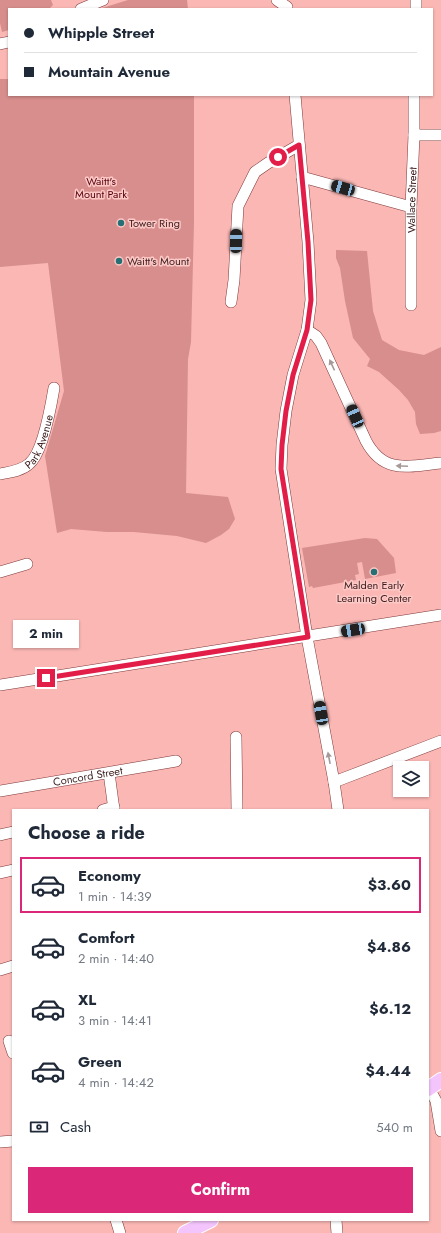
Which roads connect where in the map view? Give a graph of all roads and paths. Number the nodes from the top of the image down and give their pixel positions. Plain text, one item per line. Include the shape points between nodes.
1 (103, 0) edge
2 (277, 0) edge
3 (288, 5) edge
4 (83, 8) edge
5 (295, 96) edge
6 (414, 96) edge
7 (414, 135) junction
8 (441, 135) edge
9 (299, 145) junction
10 (302, 177) junction
11 (411, 207) junction
12 (231, 302) dead end
13 (411, 305) dead end
14 (307, 330) junction
15 (54, 388) dead end
16 (441, 463) edge
17 (0, 474) edge
18 (27, 564) dead end
19 (0, 572) edge
20 (441, 615) edge
21 (308, 637) junction
22 (0, 685) edge
23 (236, 737) dead end
24 (440, 744) edge
25 (176, 761) dead end
26 (109, 773) junction
27 (334, 782) junction
28 (0, 791) edge
29 (114, 808) edge
30 (237, 809) edge
31 (338, 809) edge
32 (12, 832) edge
33 (0, 835) edge
34 (12, 870) edge
35 (0, 873) edge
36 (12, 966) edge
37 (0, 970) edge
38 (9, 1041) dead end
39 (12, 1050) edge
40 (433, 1086) edge
41 (441, 1131) edge
42 (12, 1141) edge
43 (0, 1142) edge
44 (116, 1221) edge
45 (209, 1221) edge
46 (336, 1221) edge
47 (120, 1233) edge
48 (185, 1233) edge
49 (337, 1233) edge

1 - 4 street
2 - 3 street
5 - 9 street
6 - 7 street, Wallace Street
7 - 8 street
7 - 11 street, Wallace Street
9 - 10 street
9 - 12 street via 255,172 238,206
10 - 11 street
10 - 14 street via 311,300
11 - 13 street, Wallace Street
16 -> 14 street via 399,466 374,454 321,343
14 - 21 street via 293,375 286,411 281,469
15 - 17 street, Park Avenue via 37,454 25,467
18 - 19 street
20 - 21 street
21 - 22 street
27 -> 21 street
23 - 30 street
24 - 27 street
25 - 26 street, Concord Street
26 - 28 street, Concord Street
26 - 29 street
27 - 31 street
32 - 33 street
34 - 35 street
36 - 37 street
38 - 39 street
40 - 41 street
42 - 43 street
44 - 47 street
45 - 48 main road
46 - 49 street

